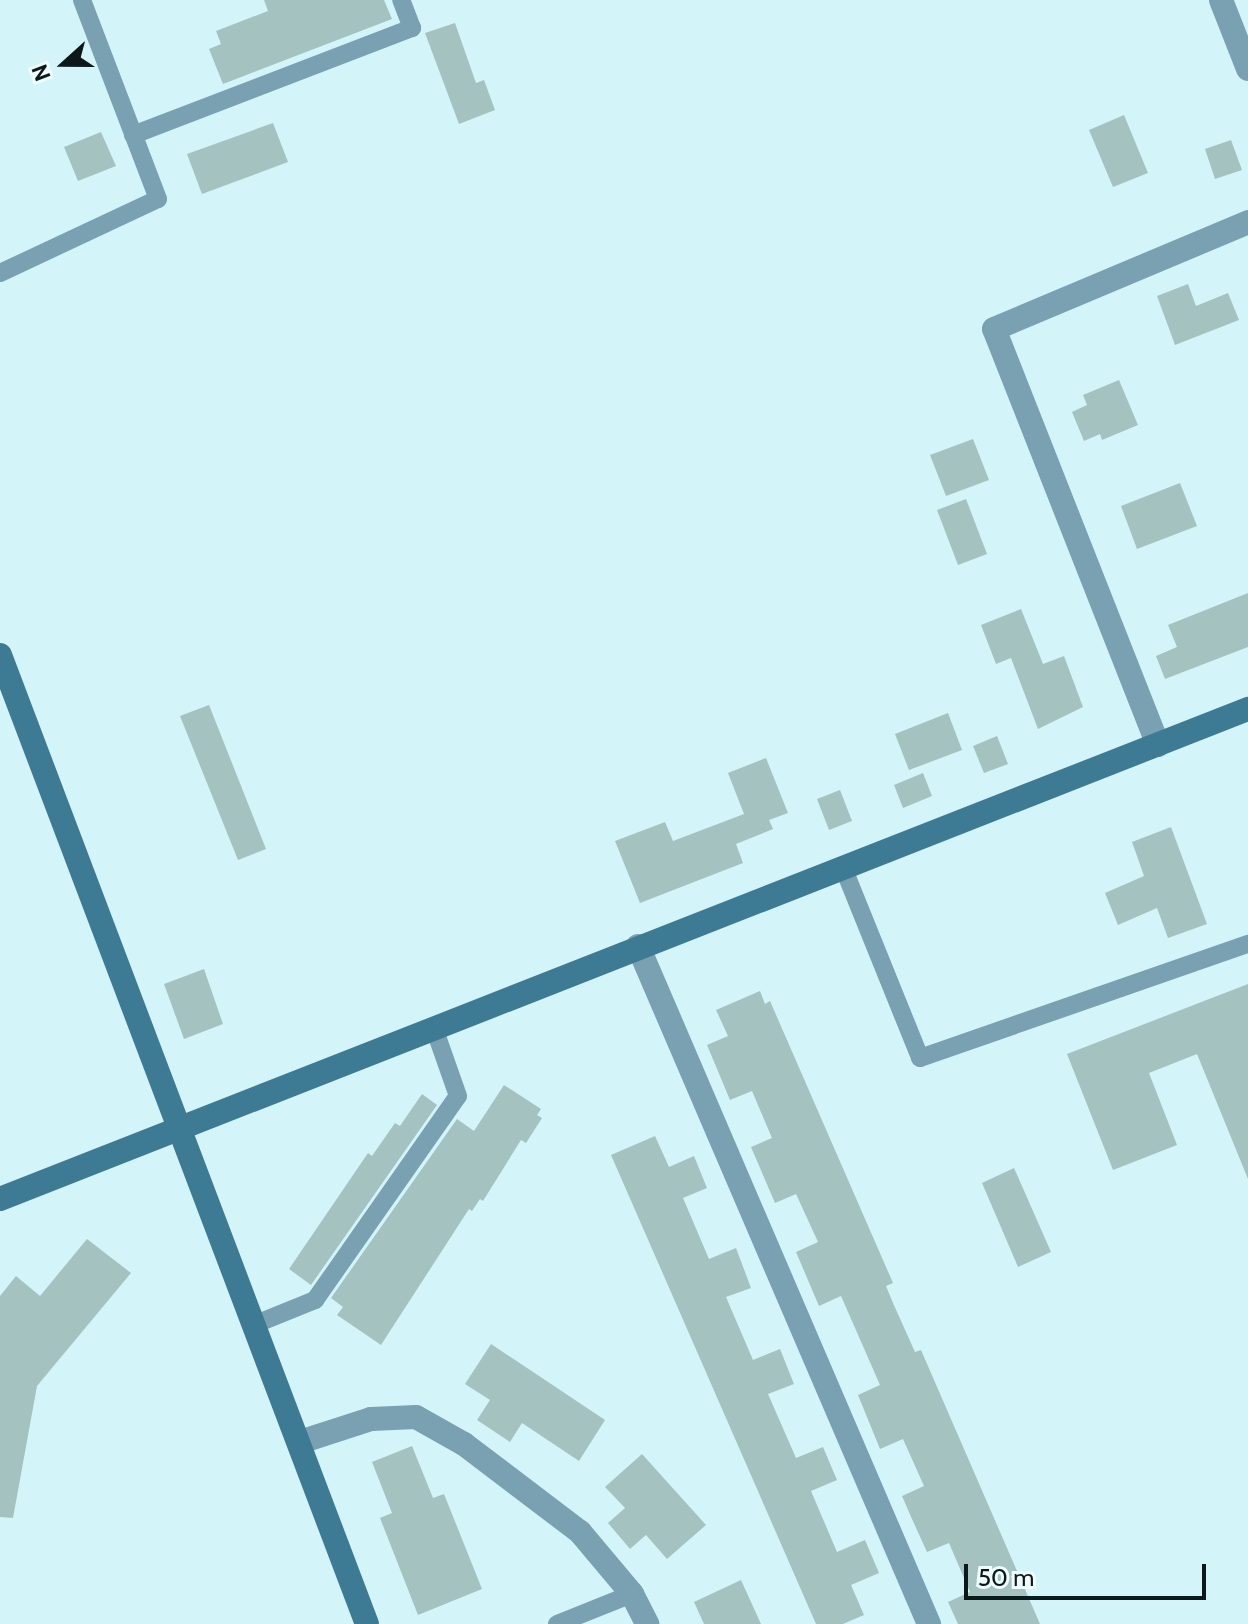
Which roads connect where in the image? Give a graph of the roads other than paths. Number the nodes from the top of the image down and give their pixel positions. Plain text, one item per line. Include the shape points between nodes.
1 (82, 0) edge
2 (401, 0) edge
3 (1221, 0) edge
4 (1248, 69) edge
5 (133, 135) junction
6 (1248, 222) edge
7 (0, 273) edge
8 (0, 655) edge
9 (1248, 709) edge
10 (1158, 745) junction
11 (843, 867) junction
12 (1248, 944) edge
13 (638, 946) junction
14 (434, 1028) junction
15 (182, 1129) junction
16 (0, 1199) edge
17 (256, 1324) junction
18 (300, 1442) junction
19 (632, 1594) junction
20 (367, 1624) edge
21 (557, 1624) edge
22 (647, 1624) edge
23 (929, 1624) edge

1 - 5 lane
2 - 5 lane via 412,28
3 - 4 street
5 - 7 lane via 158,199
6 - 10 street via 994,329
8 - 15 street
9 - 10 street
10 - 11 street
11 - 12 lane via 920,1058
11 - 13 street
13 - 14 street
13 - 23 street
14 - 15 street
14 - 17 lane via 458,1096 315,1300
15 - 16 street
15 - 17 street
17 - 18 street
18 - 19 street via 371,1419 416,1417 464,1444 580,1532
18 - 20 street
19 - 21 lane
19 - 22 street

